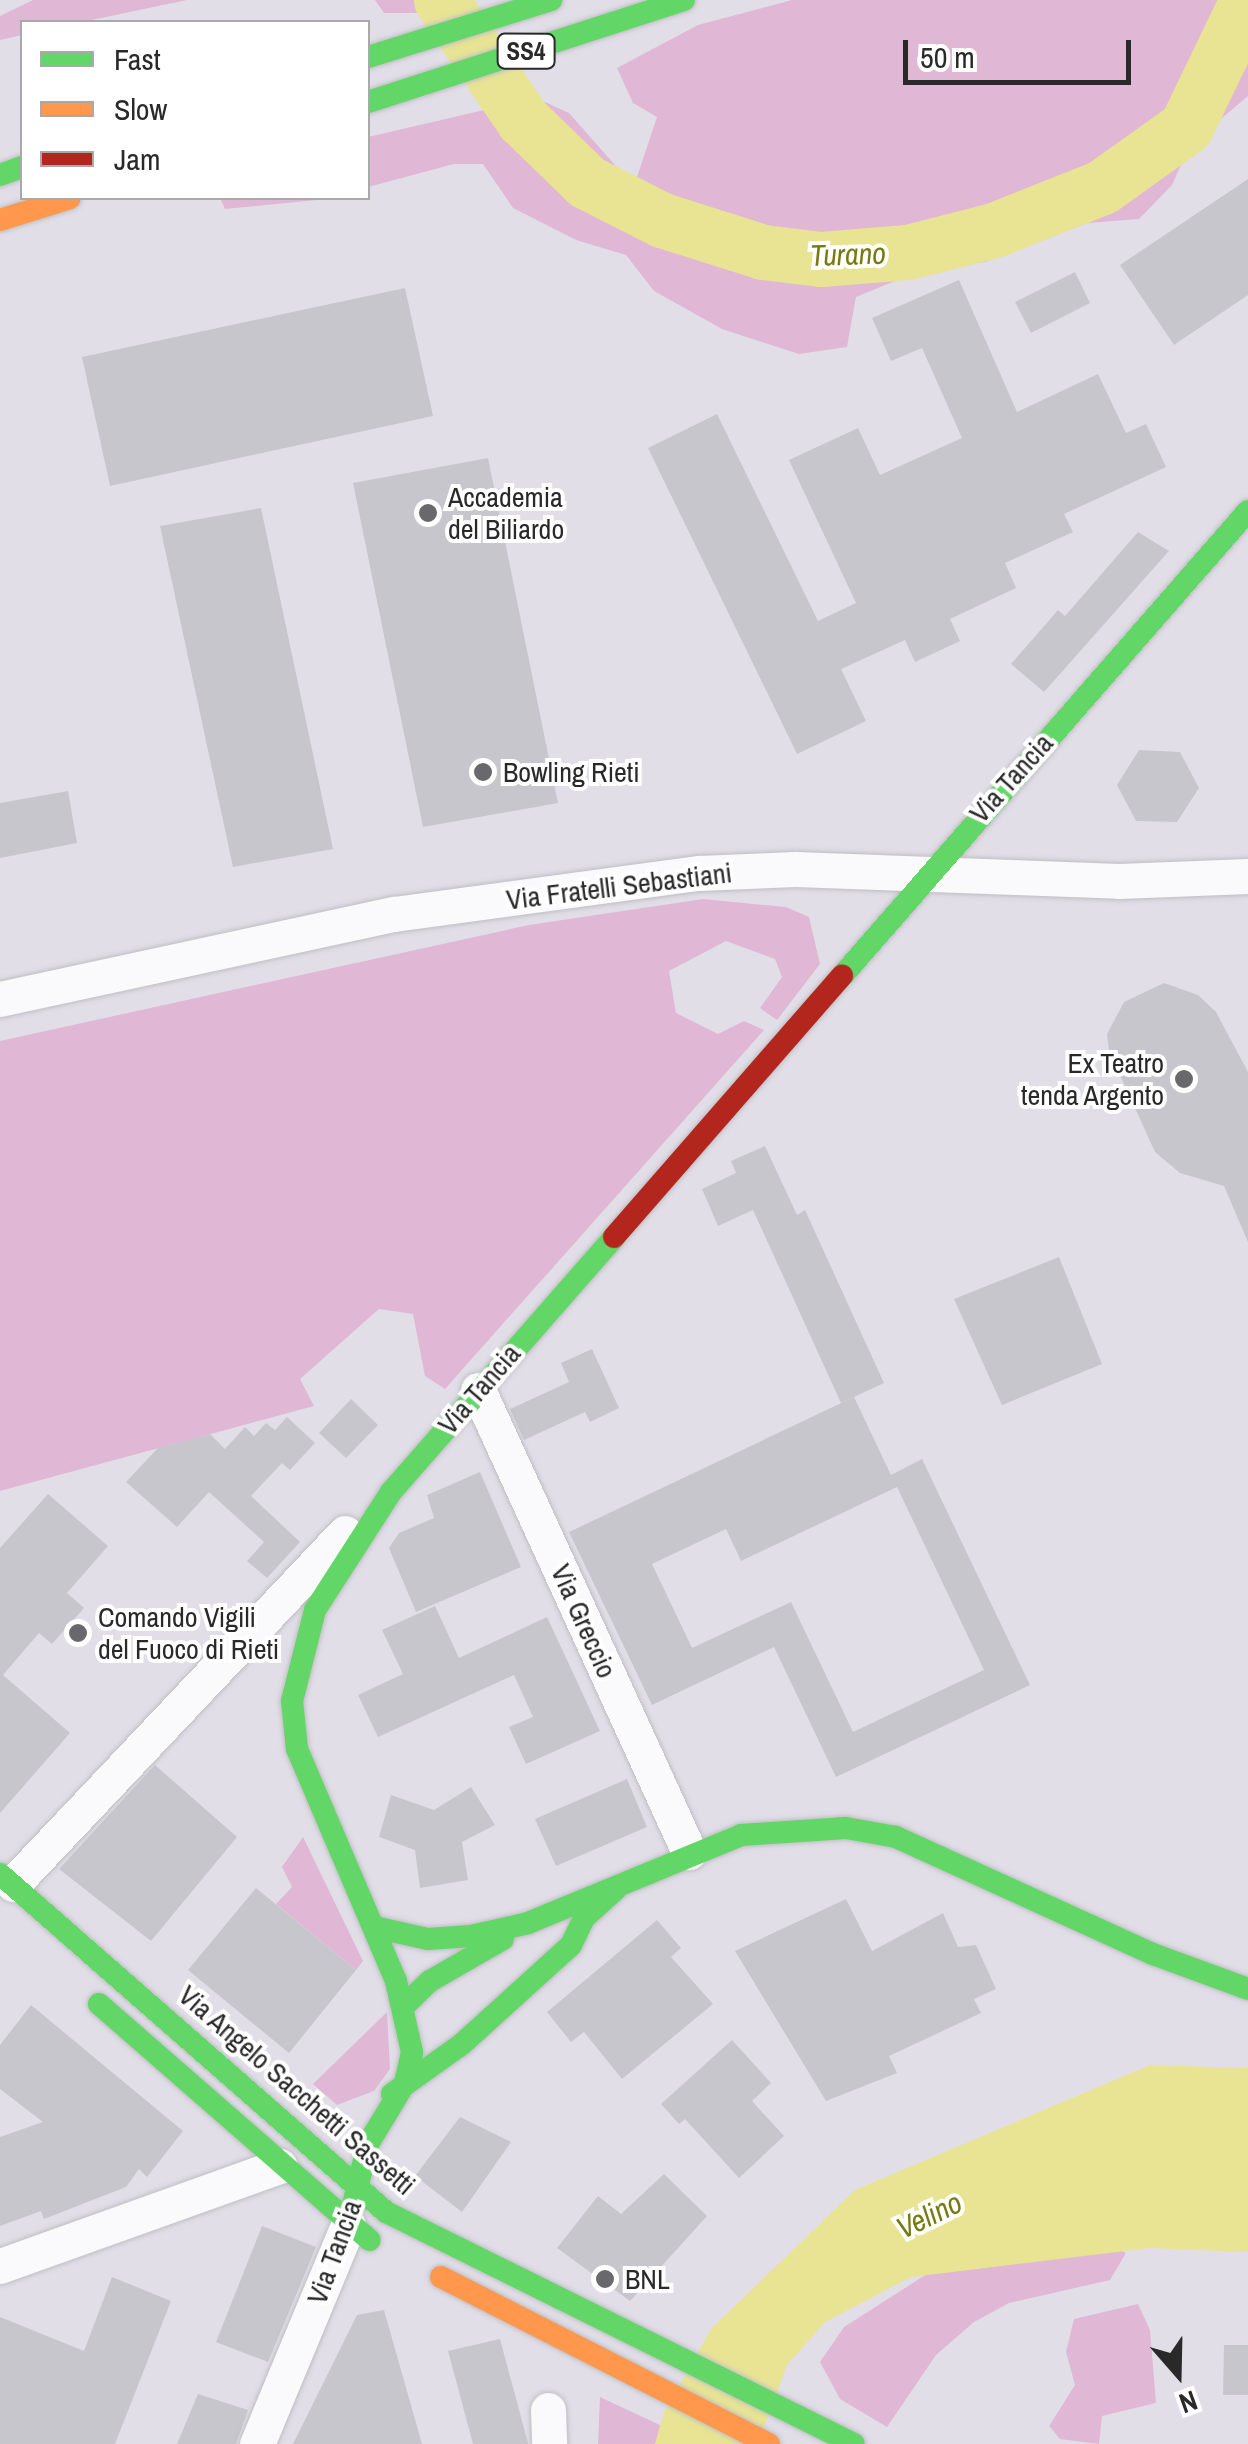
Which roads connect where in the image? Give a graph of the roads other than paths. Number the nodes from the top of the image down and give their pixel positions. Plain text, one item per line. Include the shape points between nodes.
1 (551, 0) edge
2 (684, 0) edge
3 (370, 57) edge
4 (370, 101) edge
5 (64, 200) edge
6 (0, 220) edge
7 (1248, 511) edge
8 (925, 874) junction
9 (1248, 876) edge
10 (0, 1000) edge
11 (478, 1390) junction
12 (391, 1492) junction
13 (689, 1852) junction
14 (630, 1876) junction
15 (6, 1879) edge
16 (528, 1922) junction
17 (374, 1926) junction
18 (1248, 1989) edge
19 (84, 1990) dead end
20 (405, 2006) junction
21 (405, 2083) junction
22 (352, 2120) dead end
23 (324, 2130) dead end
24 (298, 2132) junction
25 (280, 2166) junction
26 (358, 2184) junction
27 (348, 2224) junction
28 (387, 2250) dead end
29 (0, 2266) edge
30 (417, 2266) dead end
31 (257, 2444) edge
32 (769, 2444) edge
33 (854, 2444) edge

1 - 3 main road, SS4
2 - 4 main road, SS4
5 - 6 main road
7 - 8 main road, Via Tancia
8 - 9 street, Via Fratelli Sebastiani via 1119,881
8 - 10 street, Via Fratelli Sebastiani via 699,872 394,914
8 - 11 main road, Via Tancia
11 - 12 main road, Via Tancia
11 - 13 street, Via Greccio
12 - 15 street
12 - 17 main road, Via Tancia via 316,1610 292,1701 309,1787
13 - 14 main road
13 - 18 main road via 774,1828 846,1828 896,1837 1154,1954
14 - 16 main road
14 - 21 main road via 584,1918 572,1945 462,2044
15 - 24 main road, Via Angelo Sacchetti Sassetti
16 - 17 main road via 428,1939
16 - 20 main road via 430,1981
17 - 20 main road, Via Tancia
19 - 25 main road
20 - 21 main road, Via Tancia via 412,2052
21 - 22 main road
21 - 26 main road, Via Tancia via 368,2144
23 - 24 main road
24 - 26 main road, Via Angelo Sacchetti Sassetti
25 - 27 main road
25 - 29 street
26 - 27 main road, Via Tancia
26 - 33 main road, Via Angelo Sacchetti Sassetti via 395,2217
27 - 28 main road
27 - 31 street, Via Tancia
30 - 32 main road

